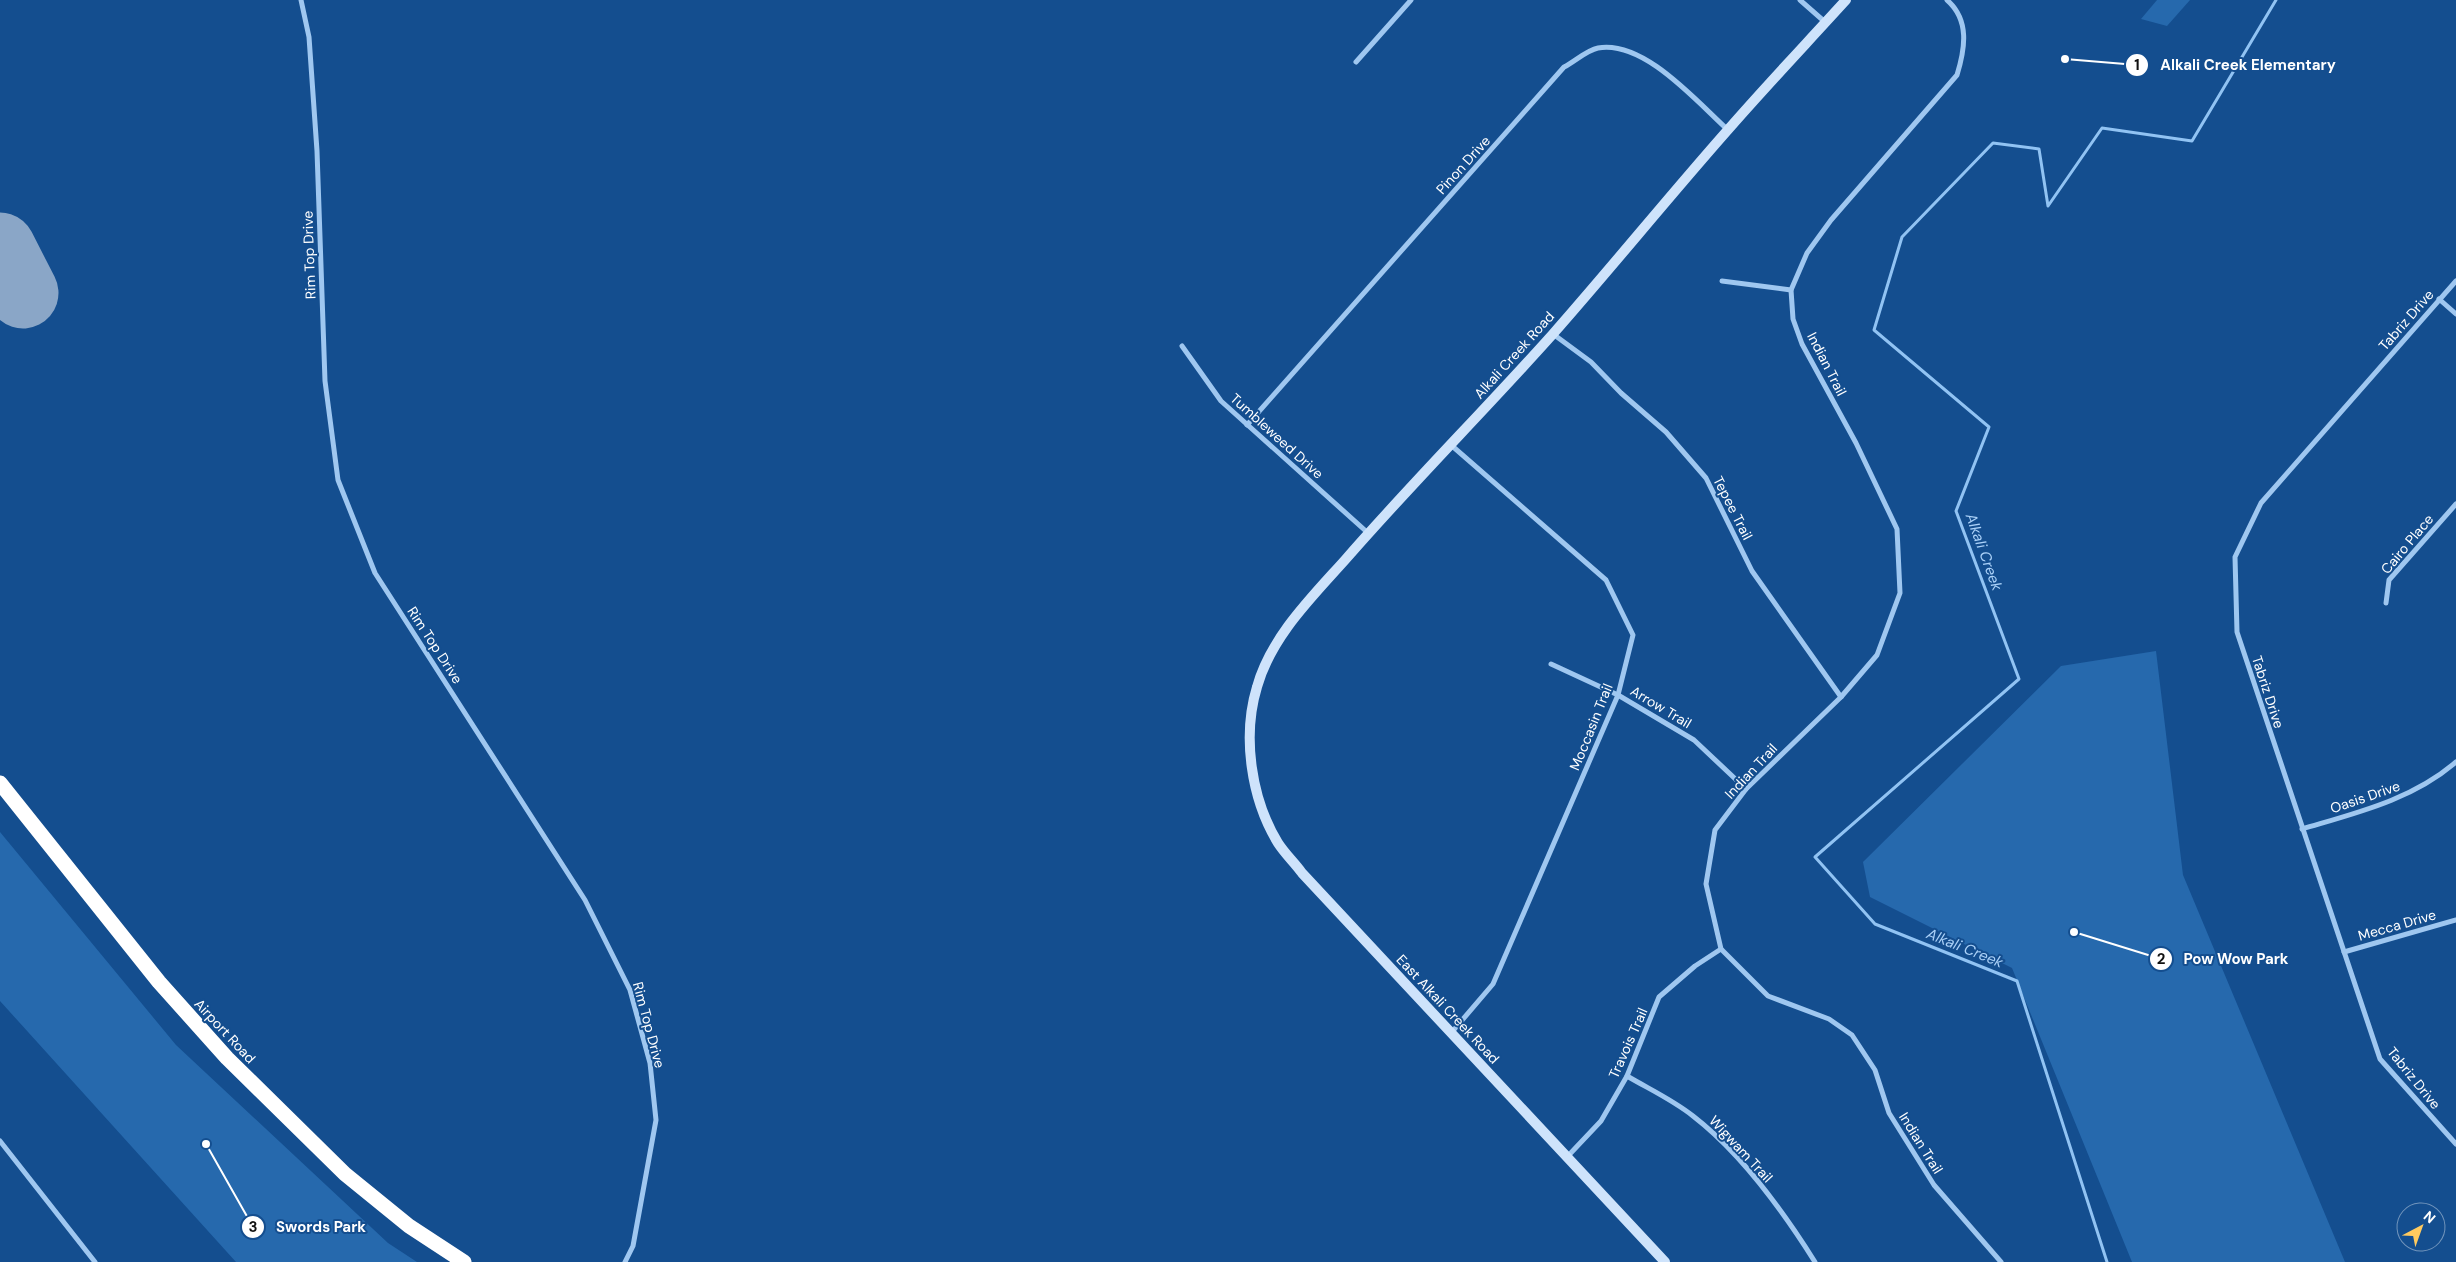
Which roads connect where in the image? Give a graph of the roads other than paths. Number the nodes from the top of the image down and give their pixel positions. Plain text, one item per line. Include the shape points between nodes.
1 (301, 0) edge
2 (1411, 0) edge
3 (1800, 0) edge
4 (1846, 0) edge
5 (1947, 0) edge
6 (1826, 22) junction
7 (1356, 62) dead end
8 (1728, 130) junction
9 (1722, 281) dead end
10 (2456, 281) edge
11 (1791, 290) junction
12 (2439, 300) junction
13 (2456, 314) edge
14 (1553, 334) junction
15 (1182, 346) dead end
16 (1247, 425) junction
17 (1451, 445) junction
18 (2456, 504) edge
19 (1368, 533) junction
20 (2386, 603) dead end
21 (1551, 664) dead end
22 (1618, 695) junction
23 (1841, 697) junction
24 (1250, 752) joint
25 (2456, 762) edge
26 (0, 783) edge
27 (1746, 789) junction
28 (2302, 829) junction
29 (2456, 920) edge
30 (1721, 950) junction
31 (2344, 952) junction
32 (1452, 1032) junction
33 (1627, 1076) junction
34 (0, 1141) edge
35 (2456, 1144) edge
36 (1567, 1158) junction
37 (95, 1262) edge
38 (464, 1262) edge
39 (625, 1262) edge
40 (1665, 1262) edge
41 (1815, 1262) edge
42 (2001, 1262) edge

1 - 39 street, Rim Top Drive via 309,37 317,151 325,382 338,480 375,573 585,900 630,990 650,1063 656,1120 633,1246
2 - 7 street
3 - 6 street
4 - 6 street, Alkali Creek Road
5 - 11 street, Indian Trail via 1965,29 1964,54 1957,75 1830,220 1807,254
6 - 8 street, Alkali Creek Road
8 - 14 street, Alkali Creek Road
8 - 16 street, Pinon Drive via 1655,64 1622,49 1597,48 1564,67
9 - 11 street
10 - 12 street, Tabriz Drive
11 - 23 street, Indian Trail via 1793,319 1802,344 1856,443 1897,530 1900,593 1877,655
12 - 13 street
12 - 28 street, Tabriz Drive via 2261,503 2235,557 2237,632
14 - 17 street, Alkali Creek Road
14 - 23 street, Tepee Trail via 1591,362 1666,432 1706,478 1752,570
15 - 16 street, Tumbleweed Drive via 1221,401
16 - 19 street, Tumbleweed Drive
17 - 19 street, Alkali Creek Road
17 - 22 street, Moccasin Trail via 1606,580 1633,635
18 - 20 street, Cairo Place via 2388,580
19 - 24 street, Alkali Creek Road via 1292,620 1271,653 1256,687
21 - 22 street, Arrow Trail
22 - 27 street, Arrow Trail via 1694,740
22 - 32 street, Moccasin Trail via 1493,984
23 - 27 street, Indian Trail
24 - 32 street, East Alkali Creek Road via 1258,794 1278,842 1302,873
25 - 28 street, Oasis Drive via 2437,779 2390,803
26 - 38 highway, Airport Road via 159,982 227,1058 345,1174 409,1226
27 - 30 street, Indian Trail via 1714,830 1706,884
28 - 31 street, Tabriz Drive
29 - 31 street, Mecca Drive
30 - 33 street, Travois Trail via 1694,966 1660,997
30 - 42 street, Indian Trail via 1768,996 1829,1019 1852,1035 1875,1070 1889,1113 1934,1185
31 - 35 street, Tabriz Drive via 2380,1059
32 - 36 street, East Alkali Creek Road
33 - 36 street, Travois Trail via 1601,1121
33 - 41 street, Wigwam Trail via 1693,1115 1747,1168 1795,1230
34 - 37 street
36 - 40 street, East Alkali Creek Road

